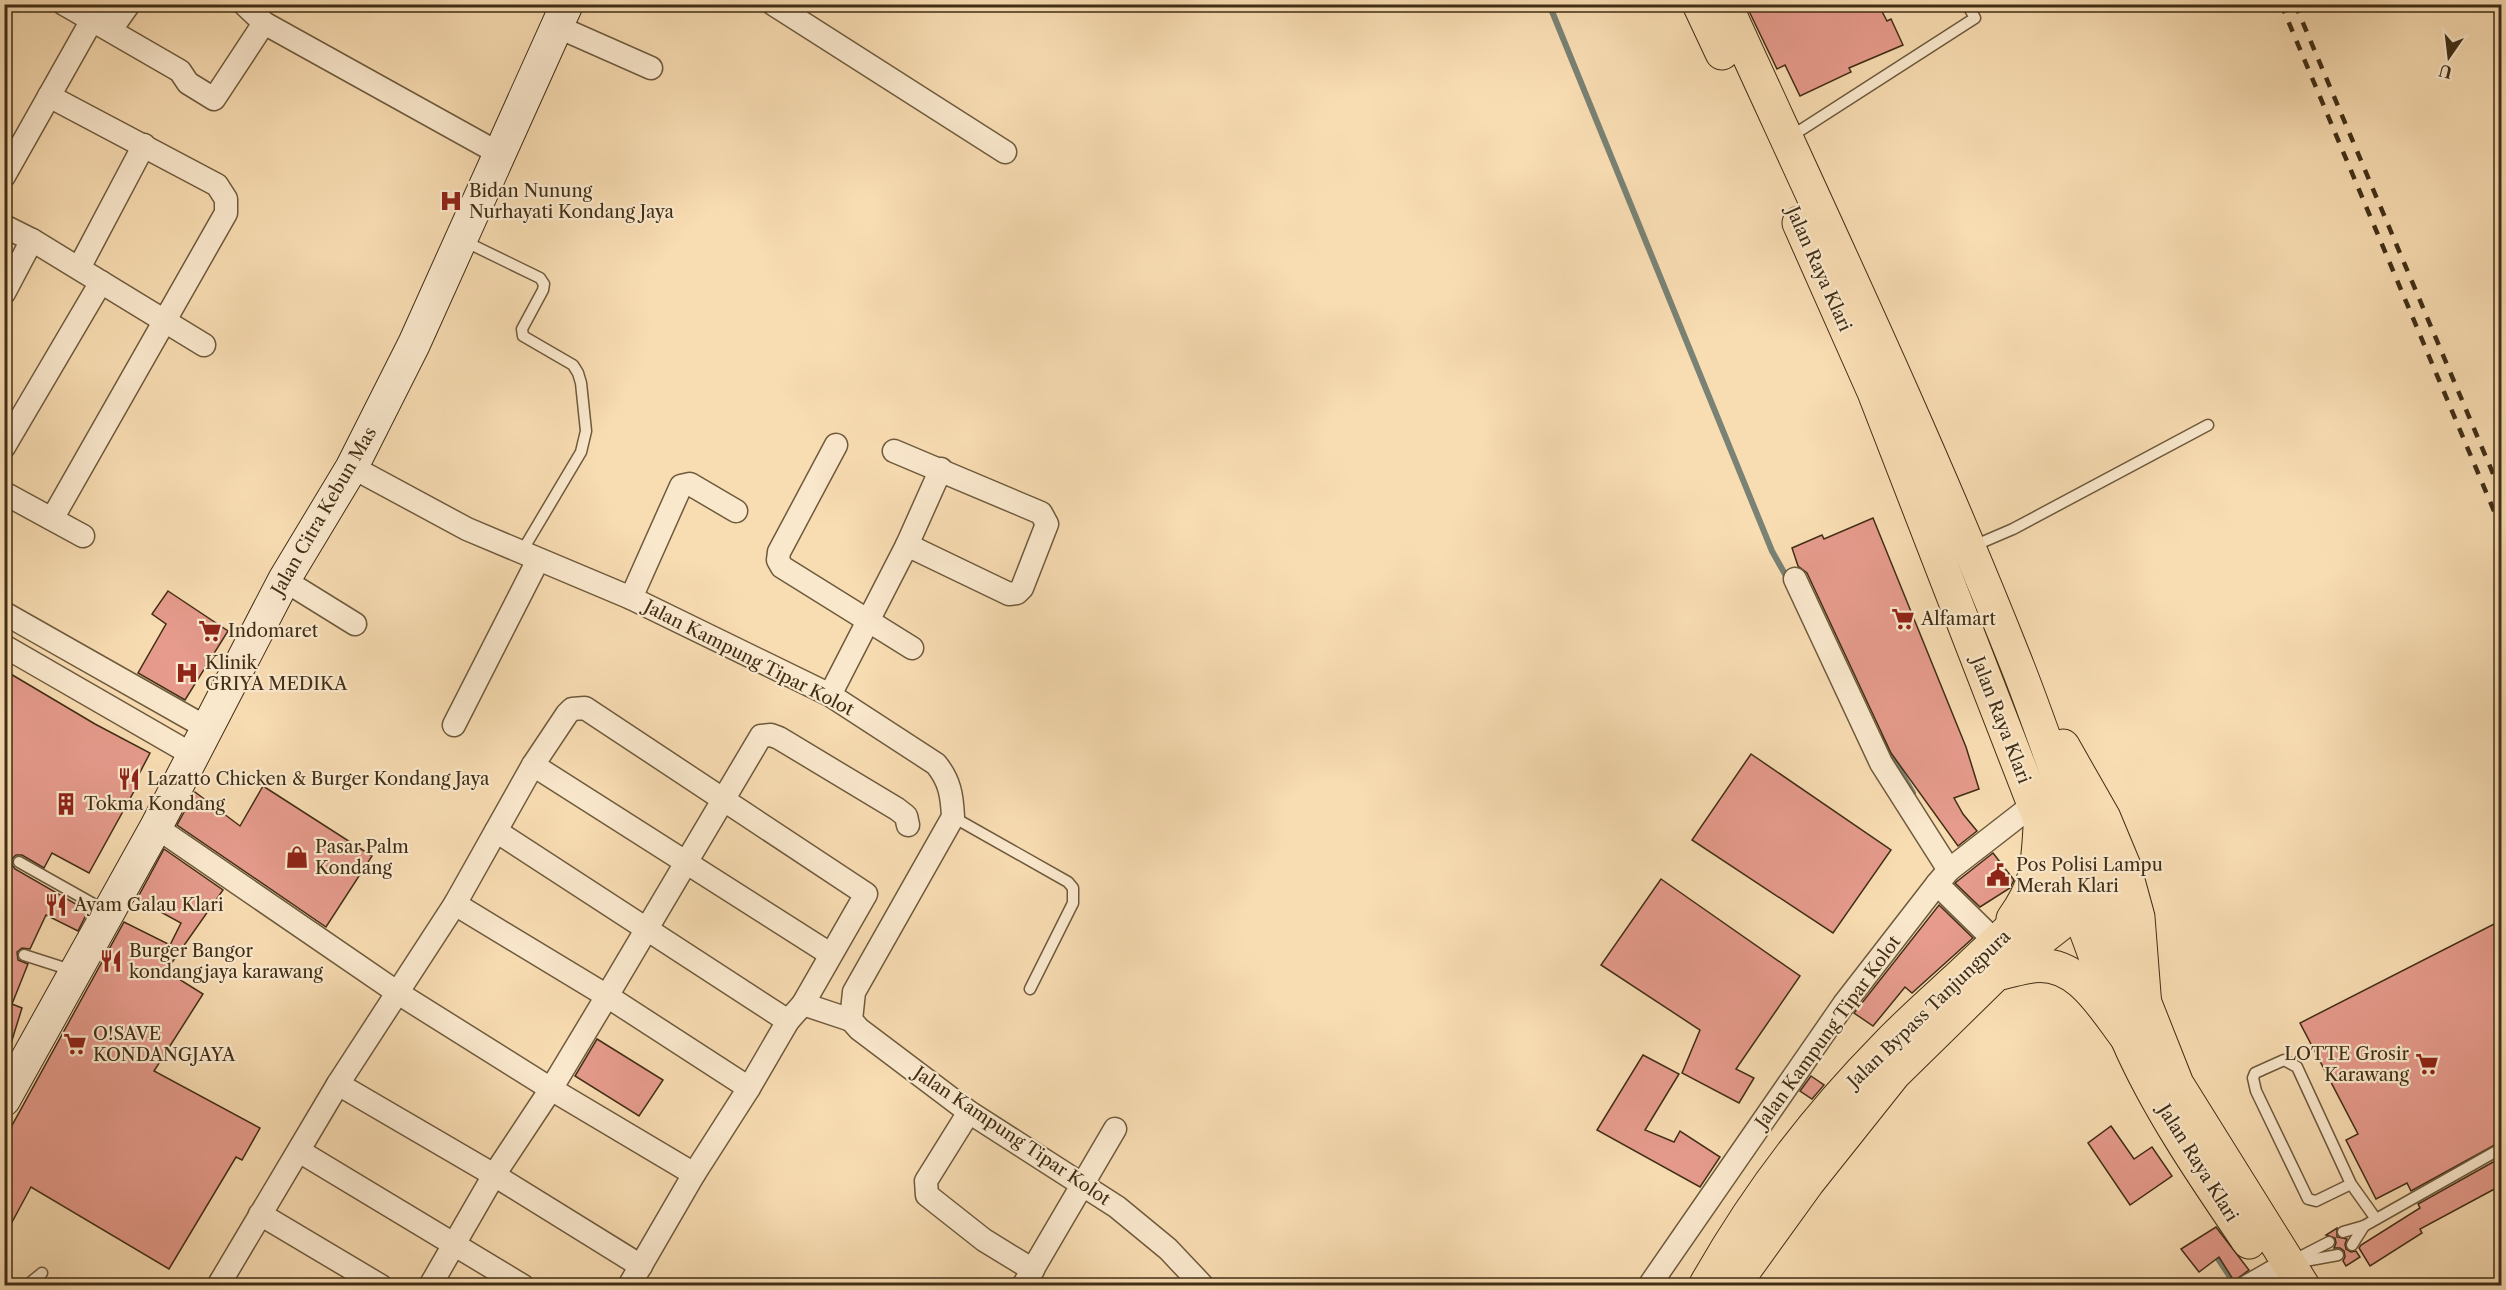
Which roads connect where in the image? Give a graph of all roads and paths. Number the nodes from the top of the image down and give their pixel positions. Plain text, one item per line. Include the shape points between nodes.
1 (64, 4) edge
2 (129, 4) edge
3 (244, 4) edge
4 (773, 4) edge
5 (1699, 4) edge
6 (1725, 4) edge
7 (1967, 4) edge
8 (562, 15) edge
9 (92, 20) junction
10 (264, 23) junction
11 (651, 68) dead end
12 (49, 96) junction
13 (1786, 139) junction
14 (144, 145) junction
15 (1005, 152) dead end
16 (500, 154) junction
17 (4, 176) edge
18 (4, 226) edge
19 (32, 240) junction
20 (462, 240) junction
21 (79, 268) junction
22 (100, 282) junction
23 (4, 293) edge
24 (166, 320) junction
25 (204, 345) dead end
26 (2208, 425) dead end
27 (836, 445) dead end
28 (4, 447) edge
29 (894, 451) dead end
30 (352, 467) junction
31 (941, 469) junction
32 (4, 493) edge
33 (736, 511) dead end
34 (52, 519) junction
35 (83, 536) dead end
36 (907, 545) junction
37 (1968, 548) junction
38 (529, 556) junction
39 (1795, 579) dead end
40 (284, 580) junction
41 (631, 598) junction
42 (4, 614) edge
43 (868, 622) junction
44 (355, 624) dead end
45 (4, 646) edge
46 (912, 648) dead end
47 (2015, 660) junction
48 (830, 695) junction
49 (454, 725) dead end
50 (200, 741) junction
51 (533, 765) junction
52 (723, 801) junction
53 (2037, 812) junction
54 (953, 817) junction
55 (908, 825) dead end
56 (156, 827) junction
57 (496, 831) junction
58 (19, 862) dead end
59 (686, 862) junction
60 (1943, 877) junction
61 (2085, 890) junction
62 (455, 904) junction
63 (109, 912) junction
64 (646, 927) junction
65 (1996, 942) junction
66 (830, 954) junction
67 (24, 955) dead end
68 (74, 971) junction
69 (1995, 975) junction
70 (1030, 989) dead end
71 (398, 993) junction
72 (608, 996) junction
73 (803, 1004) junction
74 (2145, 1007) junction
75 (851, 1020) junction
76 (788, 1021) junction
77 (2127, 1038) junction
78 (338, 1084) junction
79 (749, 1088) junction
80 (551, 1089) junction
81 (4, 1100) edge
82 (969, 1112) junction
83 (1115, 1129) dead end
84 (2502, 1148) edge
85 (299, 1151) junction
86 (694, 1174) junction
87 (494, 1175) junction
88 (2350, 1184) junction
89 (1083, 1186) junction
90 (260, 1214) junction
91 (2376, 1219) junction
92 (2364, 1226) junction
93 (2343, 1232) dead end
94 (2330, 1242) dead end
95 (454, 1245) junction
96 (2352, 1245) dead end
97 (2338, 1255) dead end
98 (641, 1266) junction
99 (42, 1273) dead end
100 (1028, 1278) edge
101 (2278, 1278) edge
102 (226, 1283) edge
103 (26, 1286) edge
104 (381, 1286) edge
105 (430, 1286) edge
106 (523, 1286) edge
107 (629, 1286) edge
108 (1203, 1286) edge
109 (1649, 1286) edge
110 (1705, 1286) edge
111 (1733, 1286) edge

1 - 9 street
2 - 9 street via 117,21
3 - 10 street
4 - 15 street
5 - 53 main road, Jalan Raya Klari via 1874,392
6 - 13 main road, Jalan Raya Klari
7 - 13 lane via 1975,18
8 - 11 street
8 - 16 street, Jalan Citra Kebun Mas
9 - 10 street via 180,71 188,83 214,99
9 - 12 street
10 - 16 street
12 - 14 street
12 - 17 street
13 - 37 main road, Jalan Raya Klari
14 - 21 street
14 - 24 street via 217,185 226,199 226,213
16 - 20 street, Jalan Citra Kebun Mas
18 - 19 street
19 - 21 street
19 - 23 street
20 - 30 street, Jalan Citra Kebun Mas
20 - 38 lane via 540,278 543,290 522,329 523,336 573,365 582,383 586,431 581,452
21 - 22 street
22 - 24 street
22 - 28 street
24 - 25 street
24 - 34 street
26 - 37 lane via 2013,529
27 - 43 street via 777,560
29 - 31 street
30 - 38 street, Jalan Kampung Tipar Kolot
30 - 40 street, Jalan Citra Kebun Mas
31 - 36 street
31 - 36 street via 1045,518 1047,524 1022,588 1010,594
32 - 34 street
33 - 41 street via 690,484 681,486
34 - 35 street
36 - 43 street
37 - 47 main road, Jalan Raya Klari
38 - 41 street, Jalan Kampung Tipar Kolot
38 - 49 street
39 - 60 street via 1881,764
40 - 44 street
40 - 50 street, Jalan Citra Kebun Mas
41 - 48 street, Jalan Kampung Tipar Kolot
42 - 50 street
43 - 46 street
43 - 48 street
45 - 50 street
47 - 61 main road, Jalan Raya Klari
47 - 74 main road via 2104,818 2124,866 2138,916
48 - 54 street, Jalan Kampung Tipar Kolot via 936,764 951,789
50 - 56 street, Jalan Citra Kebun Mas
51 - 52 street via 567,714 572,709 585,708
51 - 57 street
51 - 59 street
52 - 55 street via 761,736 771,735 897,809 906,816
52 - 59 street
52 - 66 street via 866,894
53 - 60 street, Jalan Kampung Tipar Kolot
53 - 61 main road, Jalan Raya Klari
53 - 65 main road via 2038,866 2026,901
54 - 70 lane via 1073,888 1073,903
54 - 75 street via 854,992
56 - 63 street, Jalan Citra Kebun Mas
56 - 71 street
57 - 62 street
57 - 64 street
58 - 63 lane
59 - 64 street
59 - 66 street
60 - 65 street
60 - 109 street, Jalan Kampung Tipar Kolot via 1844,1004
61 - 65 main road, Jalan Bypass Tanjungpura
61 - 69 main road, Jalan Bypass Tanjungpura
61 - 74 main road, Jalan Raya Klari
61 - 77 main road, Jalan Raya Klari
62 - 71 street
62 - 72 street
63 - 68 street, Jalan Citra Kebun Mas
64 - 72 street
64 - 76 street
65 - 110 main road, Jalan Bypass Tanjungpura via 1842,1093 1758,1202
66 - 73 street
67 - 68 lane
68 - 81 street, Jalan Citra Kebun Mas
69 - 77 main road via 2034,965 2063,969 2086,986
69 - 111 main road, Jalan Bypass Tanjungpura via 1894,1074 1808,1182
71 - 78 street
71 - 80 street
72 - 79 street
72 - 80 street
73 - 75 street
73 - 76 street
74 - 101 main road, Jalan Raya Klari via 2177,1084
75 - 82 street, Jalan Kampung Tipar Kolot
76 - 79 street
77 - 101 main road, Jalan Raya Klari via 2153,1090 2220,1201
78 - 85 street
78 - 87 street
79 - 86 street
80 - 86 street
80 - 87 street
82 - 89 street, Jalan Kampung Tipar Kolot
82 - 100 street via 926,1181 927,1195
83 - 89 street
84 - 91 lane
85 - 90 street
85 - 95 street
86 - 98 street
87 - 95 street
87 - 98 street
88 - 88 lane via 2297,1067 2284,1060 2254,1073 2256,1091 2308,1199 2316,1201
88 - 91 lane
89 - 100 street
89 - 108 street, Jalan Kampung Tipar Kolot via 1117,1207 1168,1249
90 - 102 street
90 - 104 street
91 - 92 lane
92 - 93 lane
92 - 96 lane
94 - 101 lane
95 - 105 street
95 - 106 street
97 - 101 lane
98 - 107 street
99 - 103 lane

